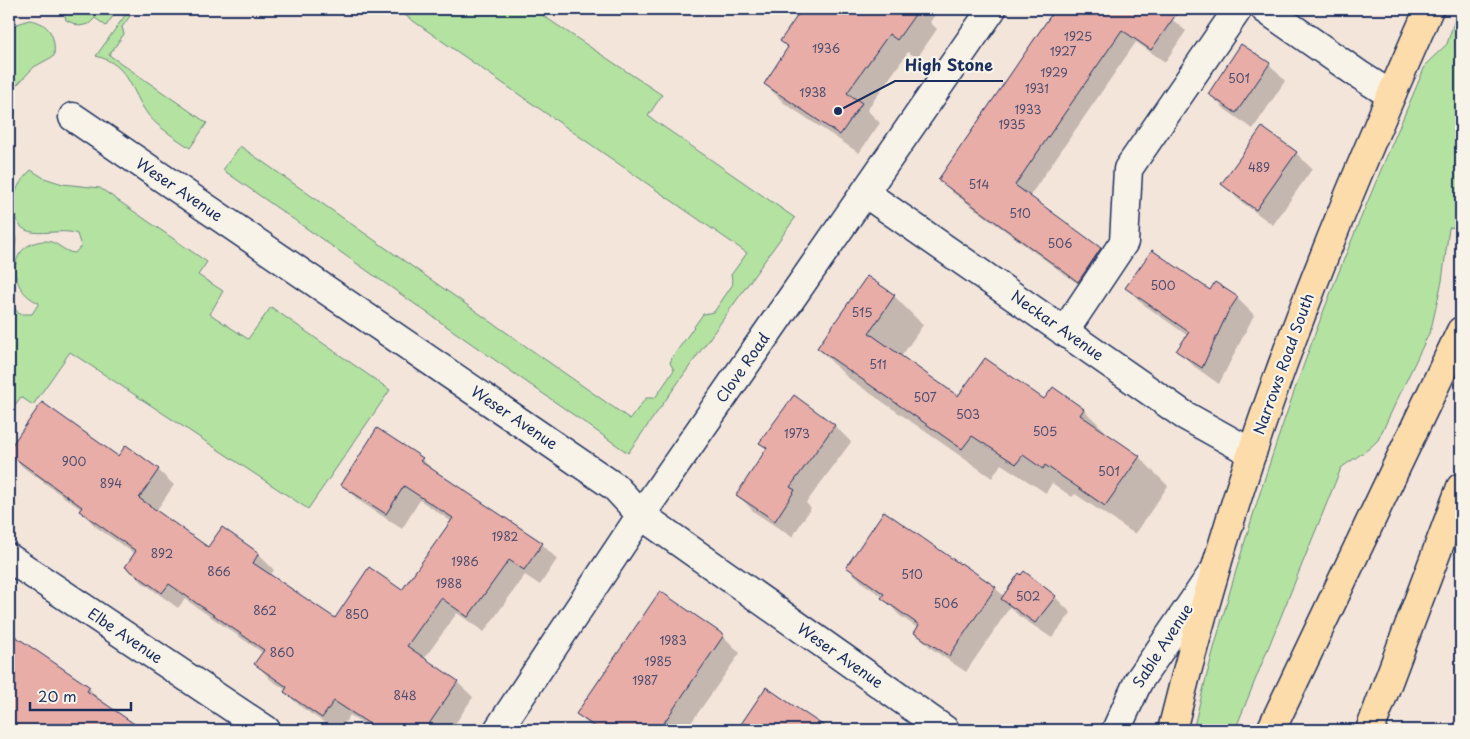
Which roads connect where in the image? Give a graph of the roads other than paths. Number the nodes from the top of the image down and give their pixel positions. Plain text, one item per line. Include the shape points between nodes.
1 (992, 9) edge
2 (1238, 9) edge
3 (1265, 9) edge
4 (1429, 9) edge
5 (1391, 94) junction
6 (73, 117) dead end
7 (865, 193) junction
8 (1461, 331) edge
9 (1064, 332) junction
10 (1252, 453) junction
11 (1461, 487) edge
12 (641, 516) junction
13 (9, 558) edge
14 (1217, 566) junction
15 (266, 730) edge
16 (498, 730) edge
17 (945, 730) edge
18 (1116, 730) edge
19 (1172, 730) edge
20 (1271, 730) edge
21 (1370, 730) edge

1 - 7 street, Clove Road
2 - 9 street via 1128,169 1124,242
3 - 5 street
4 - 5 main road, Narrows Road South
5 - 10 main road, Narrows Road South via 1313,286
6 - 12 street, Weser Avenue via 615,488
7 - 9 street, Neckar Avenue
7 - 12 street, Clove Road
8 - 20 main road
9 - 10 street, Neckar Avenue via 1184,414
10 - 14 main road, Narrows Road South
11 - 21 main road
12 - 16 street, Clove Road
12 - 17 street, Weser Avenue
13 - 15 street, Elbe Avenue
14 - 18 street, Sable Avenue via 1138,682
14 - 19 main road, Narrows Road South

